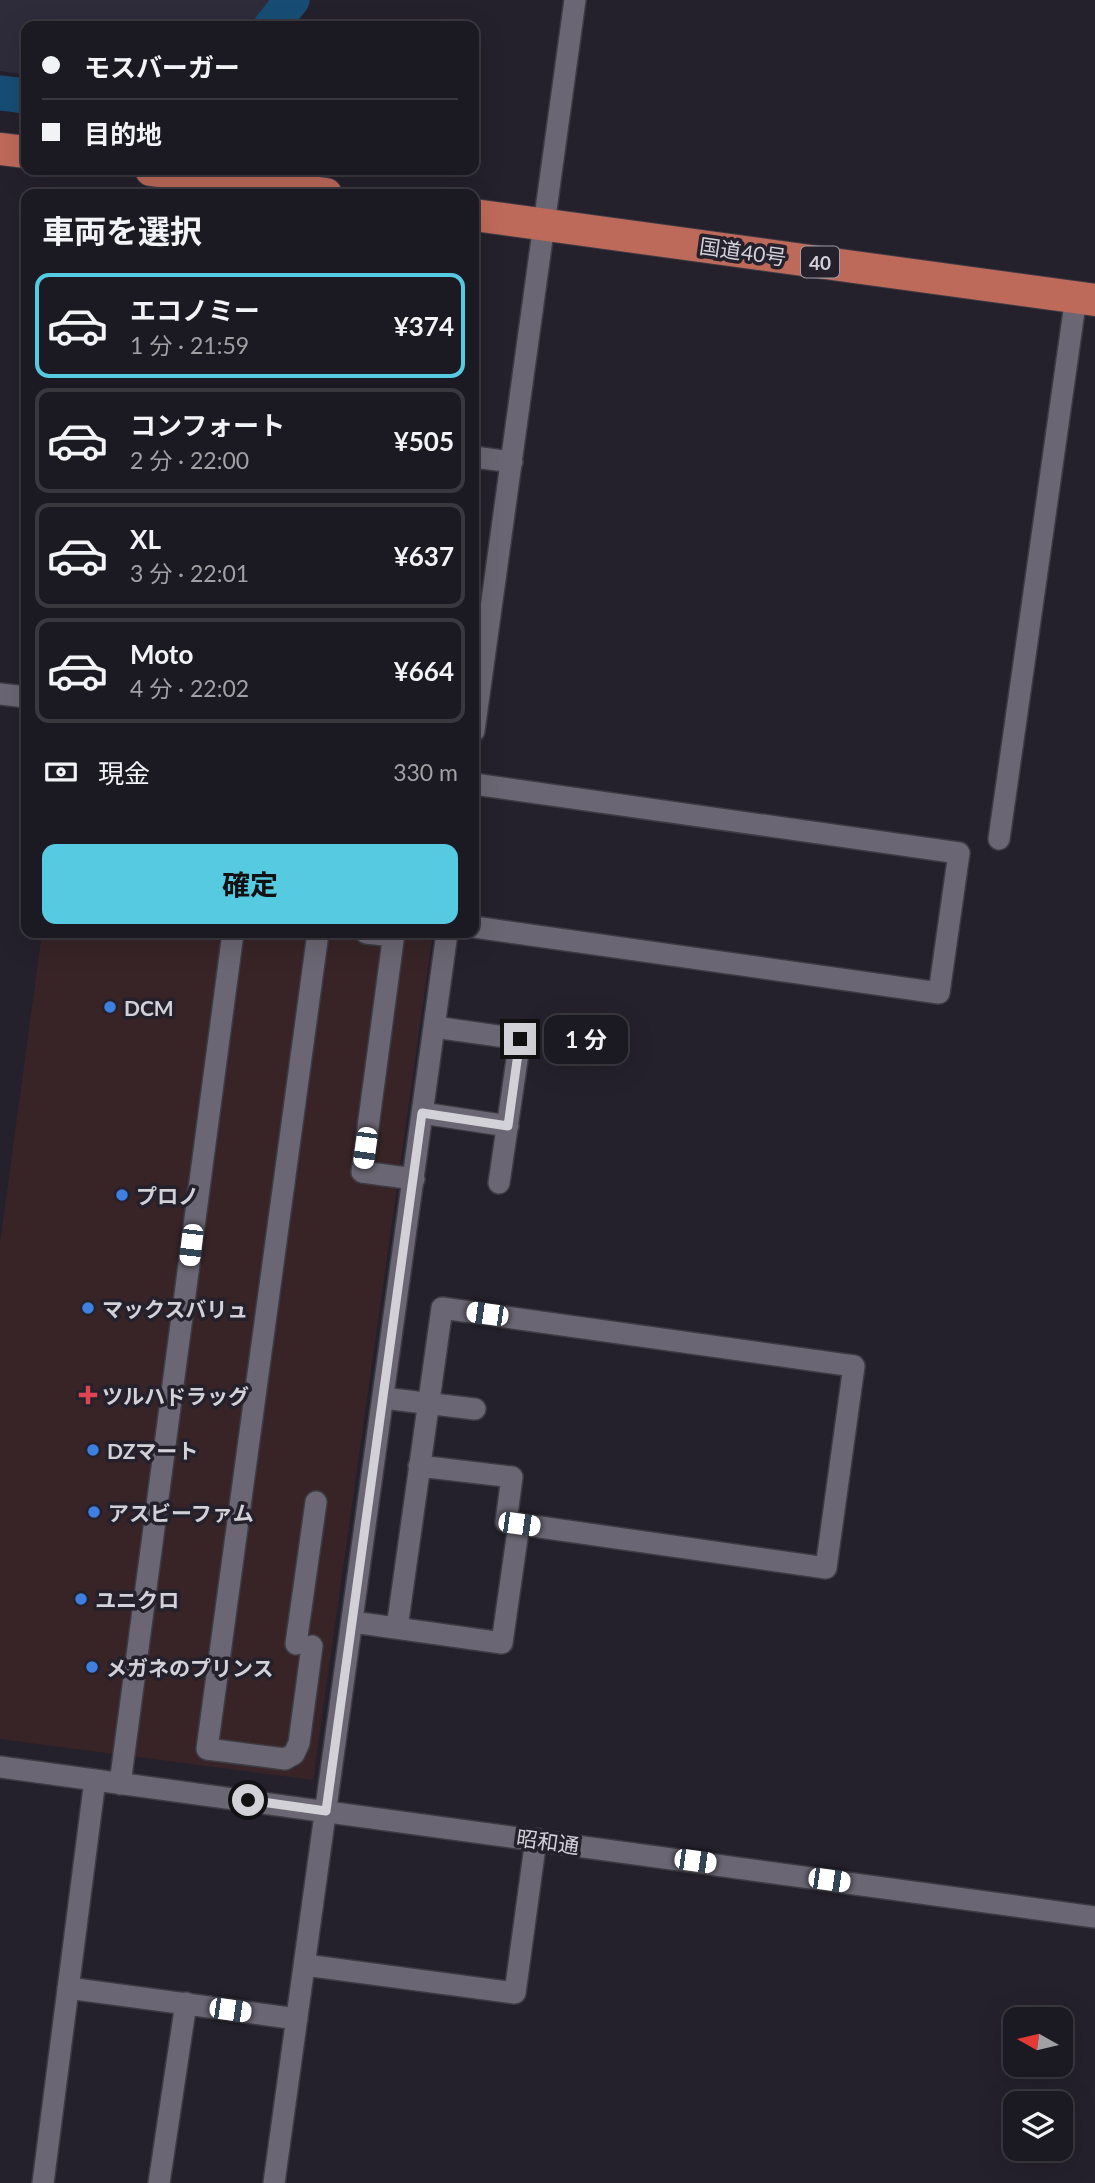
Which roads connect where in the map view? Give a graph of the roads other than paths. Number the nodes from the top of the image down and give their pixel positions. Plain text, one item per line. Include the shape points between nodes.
1 (575, 0) edge
2 (0, 149) edge
3 (21, 151) edge
4 (182, 175) edge
5 (270, 189) edge
6 (479, 216) edge
7 (545, 225) junction
8 (1086, 298) edge
9 (479, 458) edge
10 (512, 462) junction
11 (483, 607) edge
12 (479, 662) edge
13 (0, 694) edge
14 (21, 696) edge
15 (479, 786) edge
16 (999, 839) dead end
17 (479, 928) edge
18 (232, 938) edge
19 (317, 938) edge
20 (393, 938) edge
21 (446, 938) edge
22 (434, 1027) junction
23 (422, 1113) junction
24 (508, 1126) junction
25 (414, 1179) junction
26 (499, 1182) dead end
27 (383, 1398) junction
28 (428, 1404) junction
29 (475, 1409) dead end
30 (419, 1466) junction
31 (316, 1502) dead end
32 (519, 1524) junction
33 (353, 1622) junction
34 (397, 1628) junction
35 (0, 1767) edge
36 (95, 1780) junction
37 (120, 1784) junction
38 (326, 1811) junction
39 (536, 1839) junction
40 (1095, 1917) edge
41 (305, 1965) junction
42 (68, 1988) junction
43 (186, 2003) junction
44 (297, 2019) junction
45 (43, 2183) edge
46 (159, 2183) edge
47 (274, 2183) edge

1 - 7 street
2 - 3 highway
4 - 5 highway
6 - 7 highway, 国道40号 / 40
7 - 8 highway, 国道40号 / 40
7 - 10 street
8 - 16 street
9 - 10 street
10 - 11 street
11 - 12 street
13 - 14 street
15 - 17 street via 959,853 939,993
18 - 37 street
19 - 31 street via 207,1749 285,1759 299,1743
20 - 25 street via 362,1172
21 - 22 street
22 - 23 street
22 - 24 street via 520,1039
23 - 24 street
23 - 25 street
24 - 26 street
25 - 27 street
27 - 28 street
27 - 33 street
28 - 29 street
28 - 30 street
28 - 32 street via 442,1308 854,1366 826,1568
30 - 32 street via 512,1477 506,1522
30 - 34 street
32 - 34 street via 502,1643
33 - 34 street
33 - 38 street
35 - 36 street, 昭和通
36 - 37 street, 昭和通
36 - 42 street
37 - 38 street, 昭和通
38 - 39 street, 昭和通
38 - 41 street
39 - 40 street, 昭和通
39 - 41 street via 515,1993
41 - 44 street
42 - 43 street
42 - 45 street
43 - 44 street
43 - 46 street
44 - 47 street

